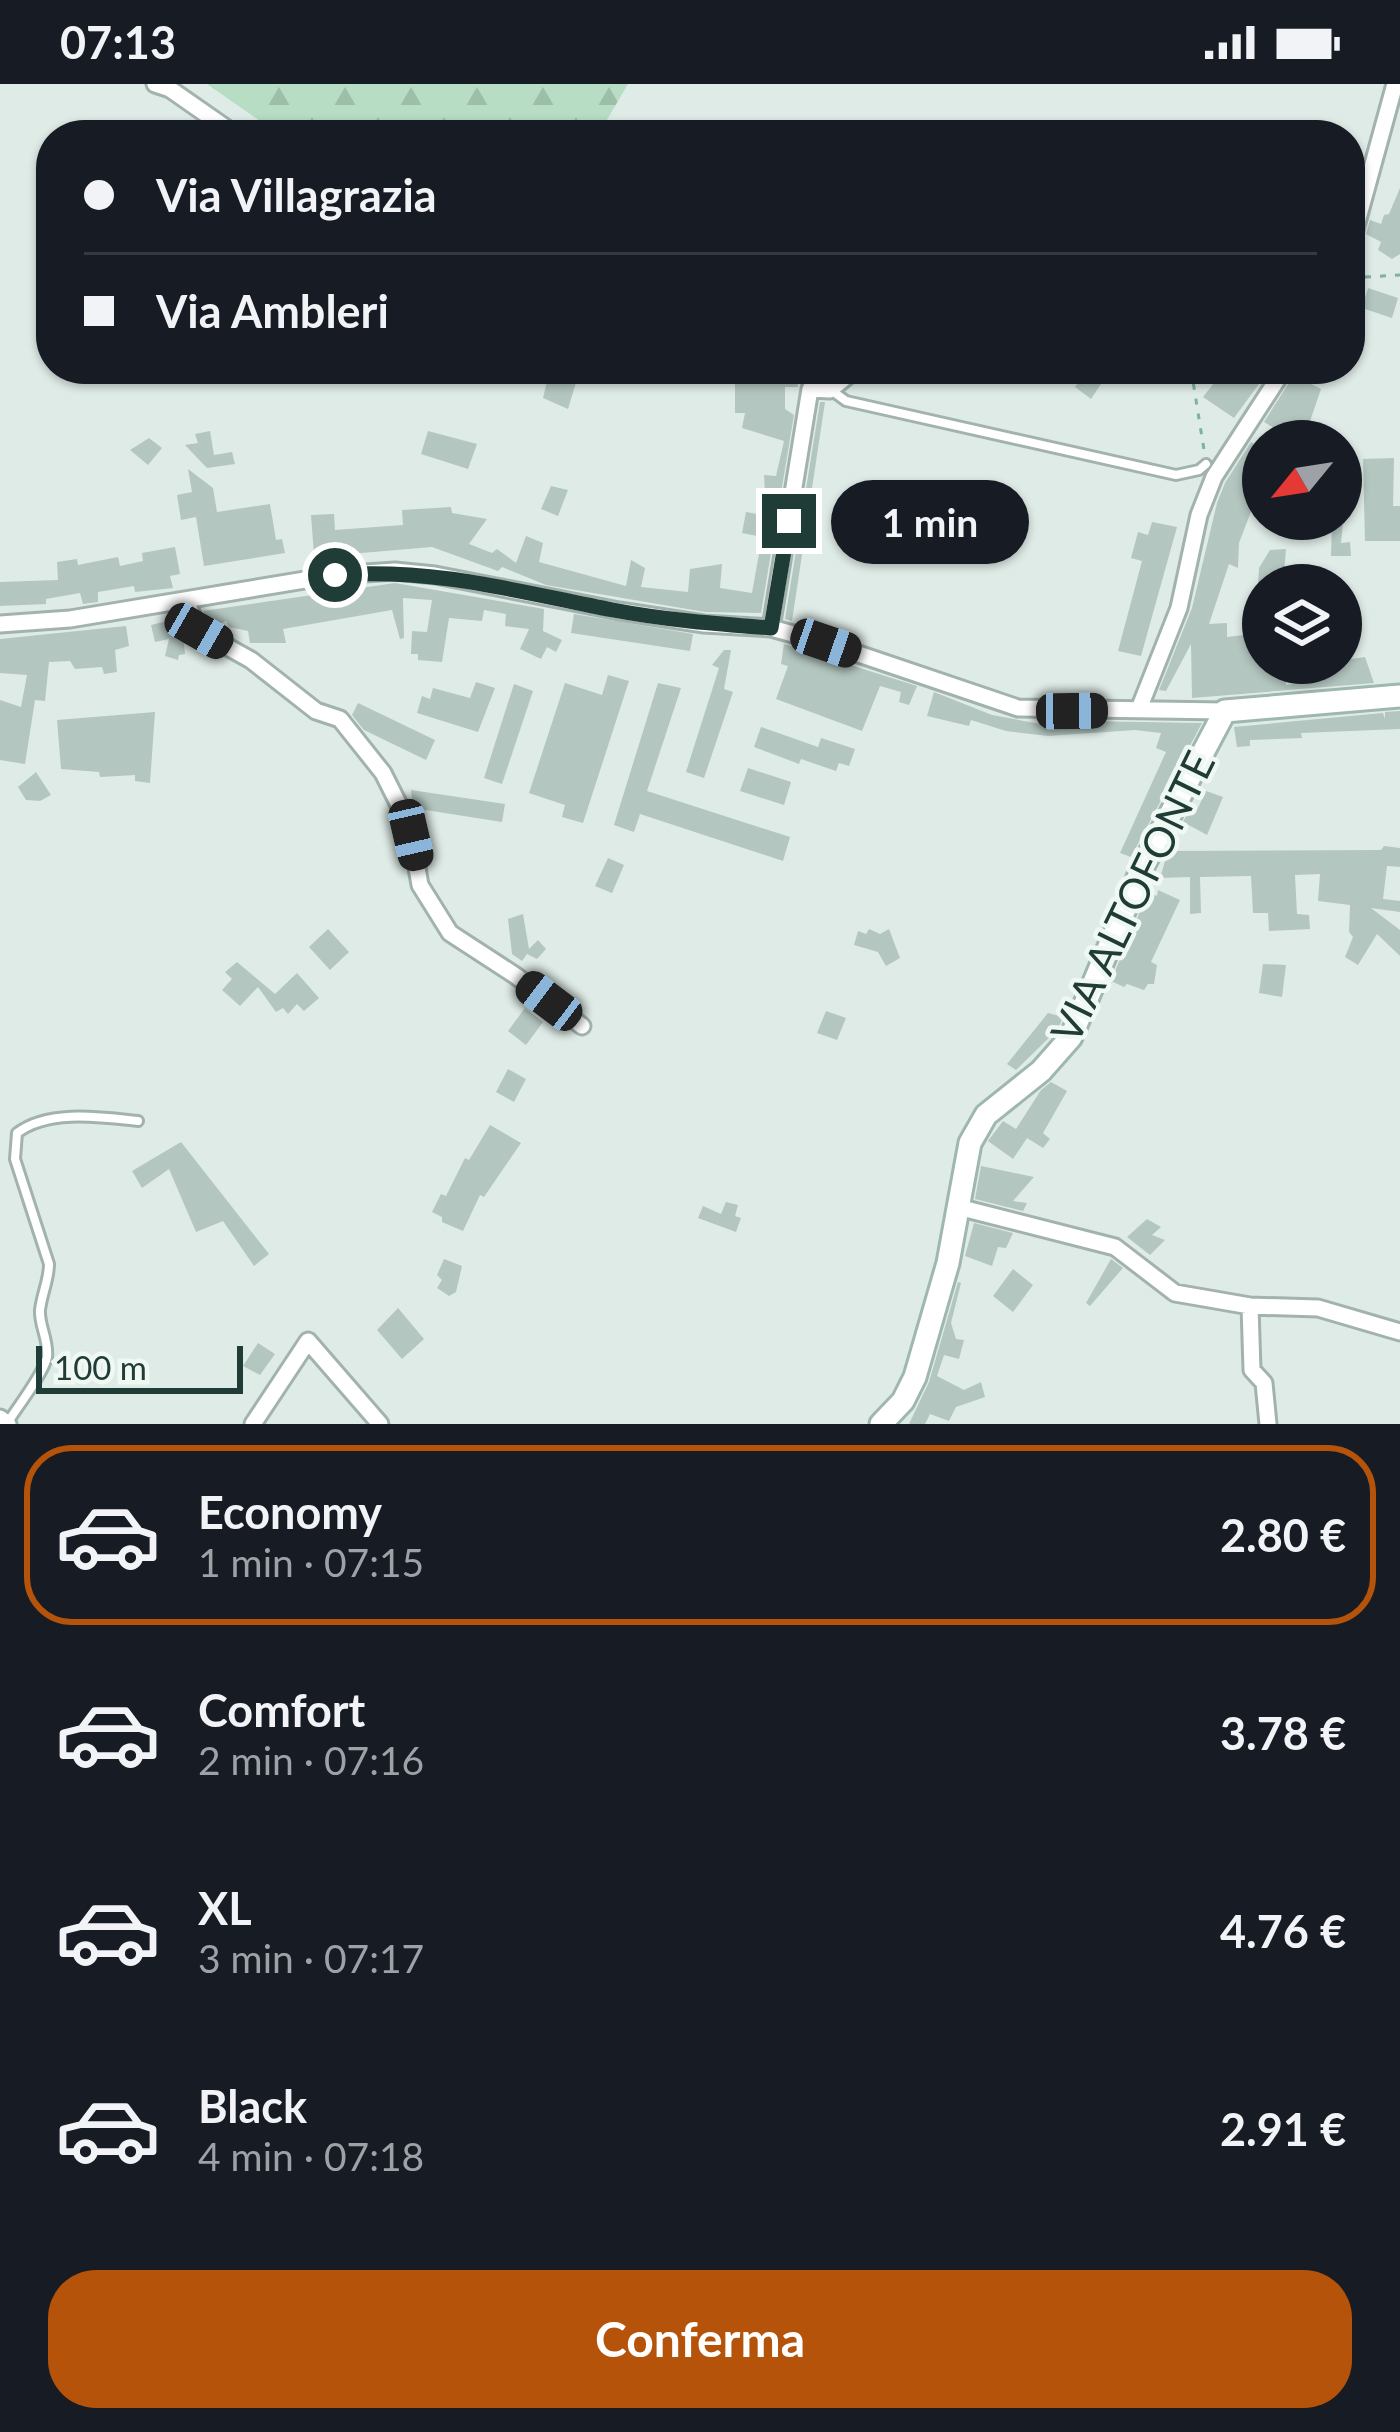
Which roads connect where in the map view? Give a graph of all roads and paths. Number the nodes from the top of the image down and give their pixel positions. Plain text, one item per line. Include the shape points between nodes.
1 (155, 84) edge
2 (1395, 84) edge
3 (214, 120) edge
4 (1365, 193) edge
5 (1400, 275) edge
6 (1365, 277) edge
7 (827, 384) edge
8 (837, 384) edge
9 (1193, 384) edge
10 (1274, 384) edge
11 (830, 390) junction
12 (1206, 464) joint
13 (186, 601) junction
14 (0, 624) edge
15 (771, 628) junction
16 (1400, 696) edge
17 (1138, 709) junction
18 (1225, 711) junction
19 (582, 1026) dead end
20 (138, 1121) dead end
21 (958, 1207) junction
22 (1250, 1306) junction
23 (1400, 1332) edge
24 (0, 1418) edge
25 (8, 1424) edge
26 (253, 1424) edge
27 (380, 1424) edge
28 (881, 1424) edge
29 (1268, 1424) edge

1 - 3 street
2 - 4 street
5 - 6 path
7 - 11 street
8 - 11 street
9 - 12 path
10 - 17 street via 1214,478 1179,608
11 - 12 lane via 846,401 1176,475
11 - 15 street via 810,389
13 - 14 street
13 - 15 street via 395,571
13 - 19 street via 199,631 340,719 382,772 411,835 420,885 450,933
15 - 17 street via 1018,708
16 - 18 main road, VIA ALTOFONTE
17 - 18 street
18 - 21 main road, VIA ALTOFONTE via 1143,866 1071,1037 986,1115 970,1143
20 - 25 lane via 41,1120 17,1133 15,1160 49,1264 39,1320 47,1354
21 - 22 street via 1115,1247 1175,1293
21 - 28 main road, VIA ALTOFONTE via 915,1377
22 - 23 street via 1318,1308
22 - 29 street via 1252,1370 1264,1383
24 - 25 street
26 - 27 street via 308,1341

